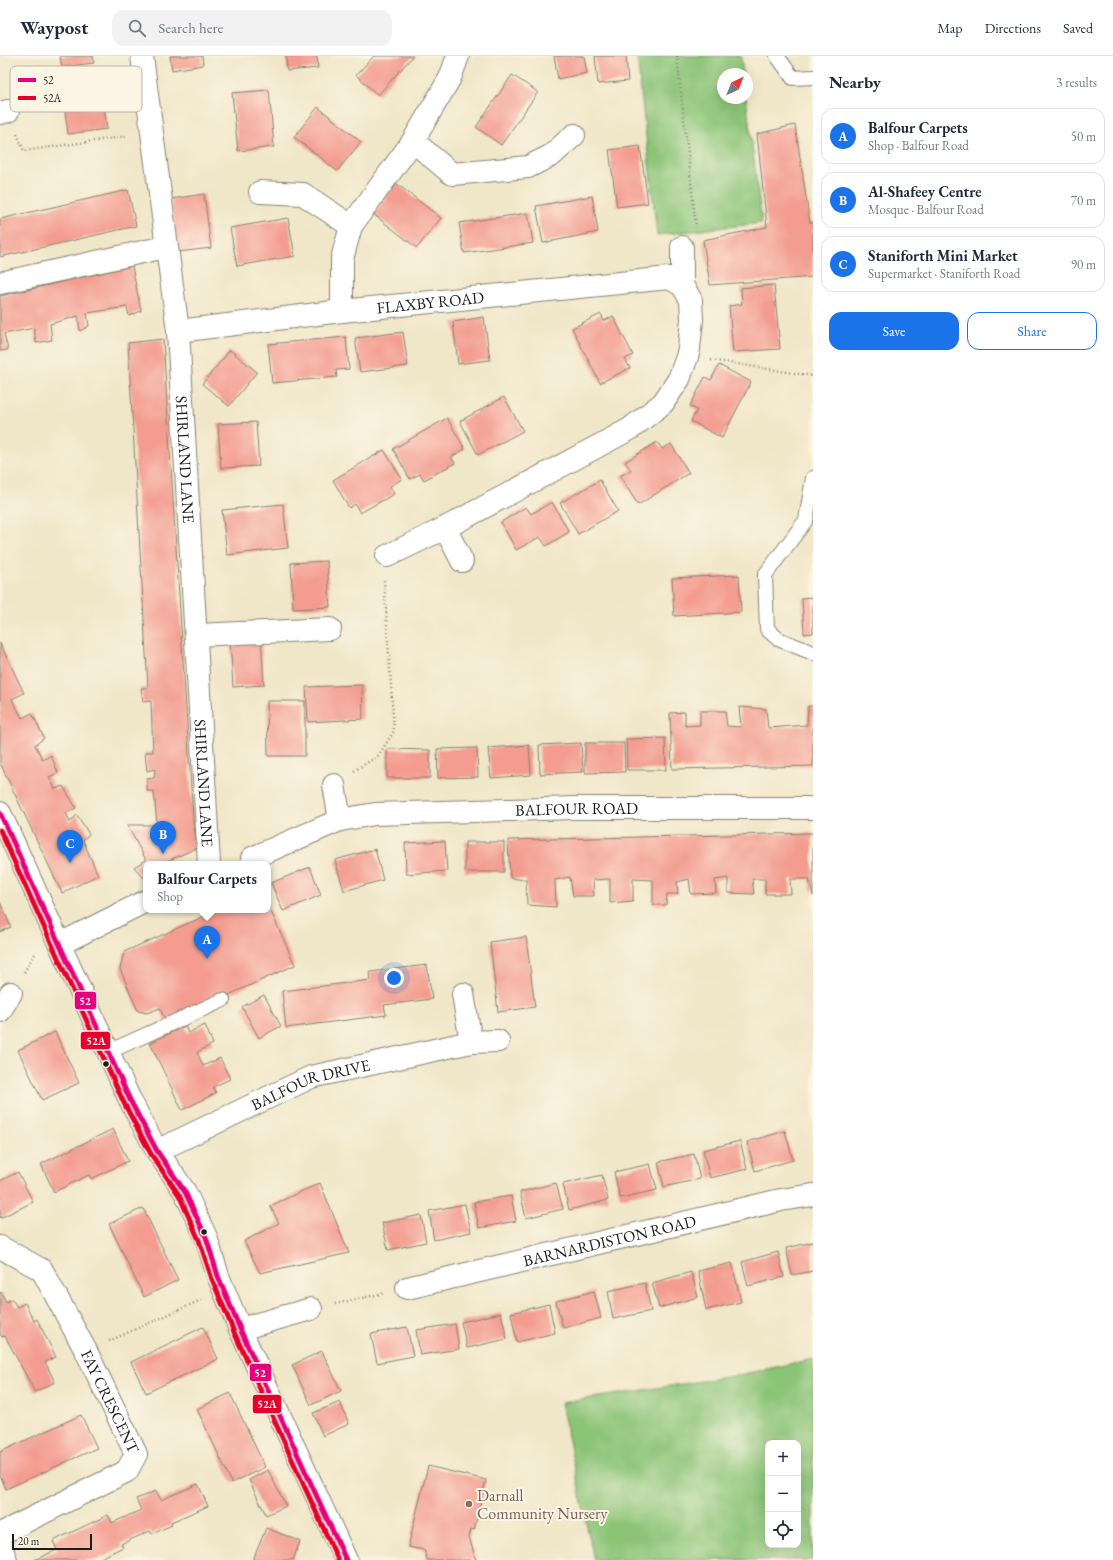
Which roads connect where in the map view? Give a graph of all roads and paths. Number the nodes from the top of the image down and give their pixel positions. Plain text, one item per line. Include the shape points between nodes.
1 (142, 56) edge
2 (458, 56) edge
3 (678, 56) edge
4 (778, 56) edge
5 (813, 77) edge
6 (4, 112) edge
7 (152, 132) junction
8 (574, 134) dead end
9 (413, 141) junction
10 (260, 192) dead end
11 (351, 226) junction
12 (682, 246) joint
13 (166, 247) junction
14 (0, 283) edge
15 (682, 285) junction
16 (342, 311) junction
17 (178, 331) junction
18 (687, 357) junction
19 (813, 376) edge
20 (813, 478) edge
21 (445, 528) junction
22 (387, 556) joint
23 (462, 561) dead end
24 (330, 629) dead end
25 (197, 634) junction
26 (813, 653) edge
27 (334, 785) joint
28 (813, 808) edge
29 (0, 813) edge
30 (340, 820) junction
31 (252, 858) dead end
32 (209, 861) edge
33 (143, 902) edge
34 (56, 935) junction
35 (463, 994) dead end
36 (223, 1000) dead end
37 (6, 1002) edge
38 (498, 1041) dead end
39 (471, 1042) junction
40 (108, 1052) junction
41 (157, 1151) junction
42 (813, 1195) edge
43 (0, 1247) edge
44 (407, 1288) joint
45 (224, 1290) junction
46 (311, 1309) joint
47 (240, 1329) junction
48 (86, 1351) junction
49 (0, 1534) edge
50 (0, 1544) edge
51 (6, 1560) edge
52 (346, 1560) edge

1 - 7 street, SHIRLAND LANE
2 - 9 street via 450,78
3 - 12 path via 698,243
4 - 5 lane via 793,78
6 - 7 path via 24,150
7 - 13 street, SHIRLAND LANE
8 - 9 street via 552,155 528,167 452,174
9 - 11 street
10 - 11 street via 303,194
11 - 16 street via 342,259
12 - 15 street
13 - 14 street
13 - 17 street, SHIRLAND LANE
15 - 16 street, FLAXBY ROAD via 669,278
15 - 18 street via 691,300 692,319
16 - 17 street, FLAXBY ROAD
17 - 25 street, SHIRLAND LANE
18 - 19 path
18 - 21 street via 679,379 663,403 630,429
20 - 26 lane via 806,520 765,575 768,629 778,639
21 - 22 street
21 - 23 street
22 - 27 path via 383,570 394,731 379,755
24 - 25 street
25 - 32 street, SHIRLAND LANE
27 - 30 street
28 - 30 street, BALFOUR ROAD via 575,808 375,814
29 - 34 street
30 - 31 street, BALFOUR ROAD
33 - 34 street
34 - 37 path
34 - 40 street
35 - 39 street
36 - 40 lane
38 - 39 street, BALFOUR DRIVE
39 - 41 street, BALFOUR DRIVE via 311,1077
40 - 41 street
41 - 45 street via 185,1192 206,1237
42 - 44 street, BARNARDISTON ROAD via 781,1200
43 - 48 street, FAY CRESCENT via 42,1270
44 - 46 path
45 - 47 street
45 - 48 path
46 - 47 street
47 - 52 street
48 - 49 street, FAY CRESCENT via 136,1454 128,1471
50 - 51 street

